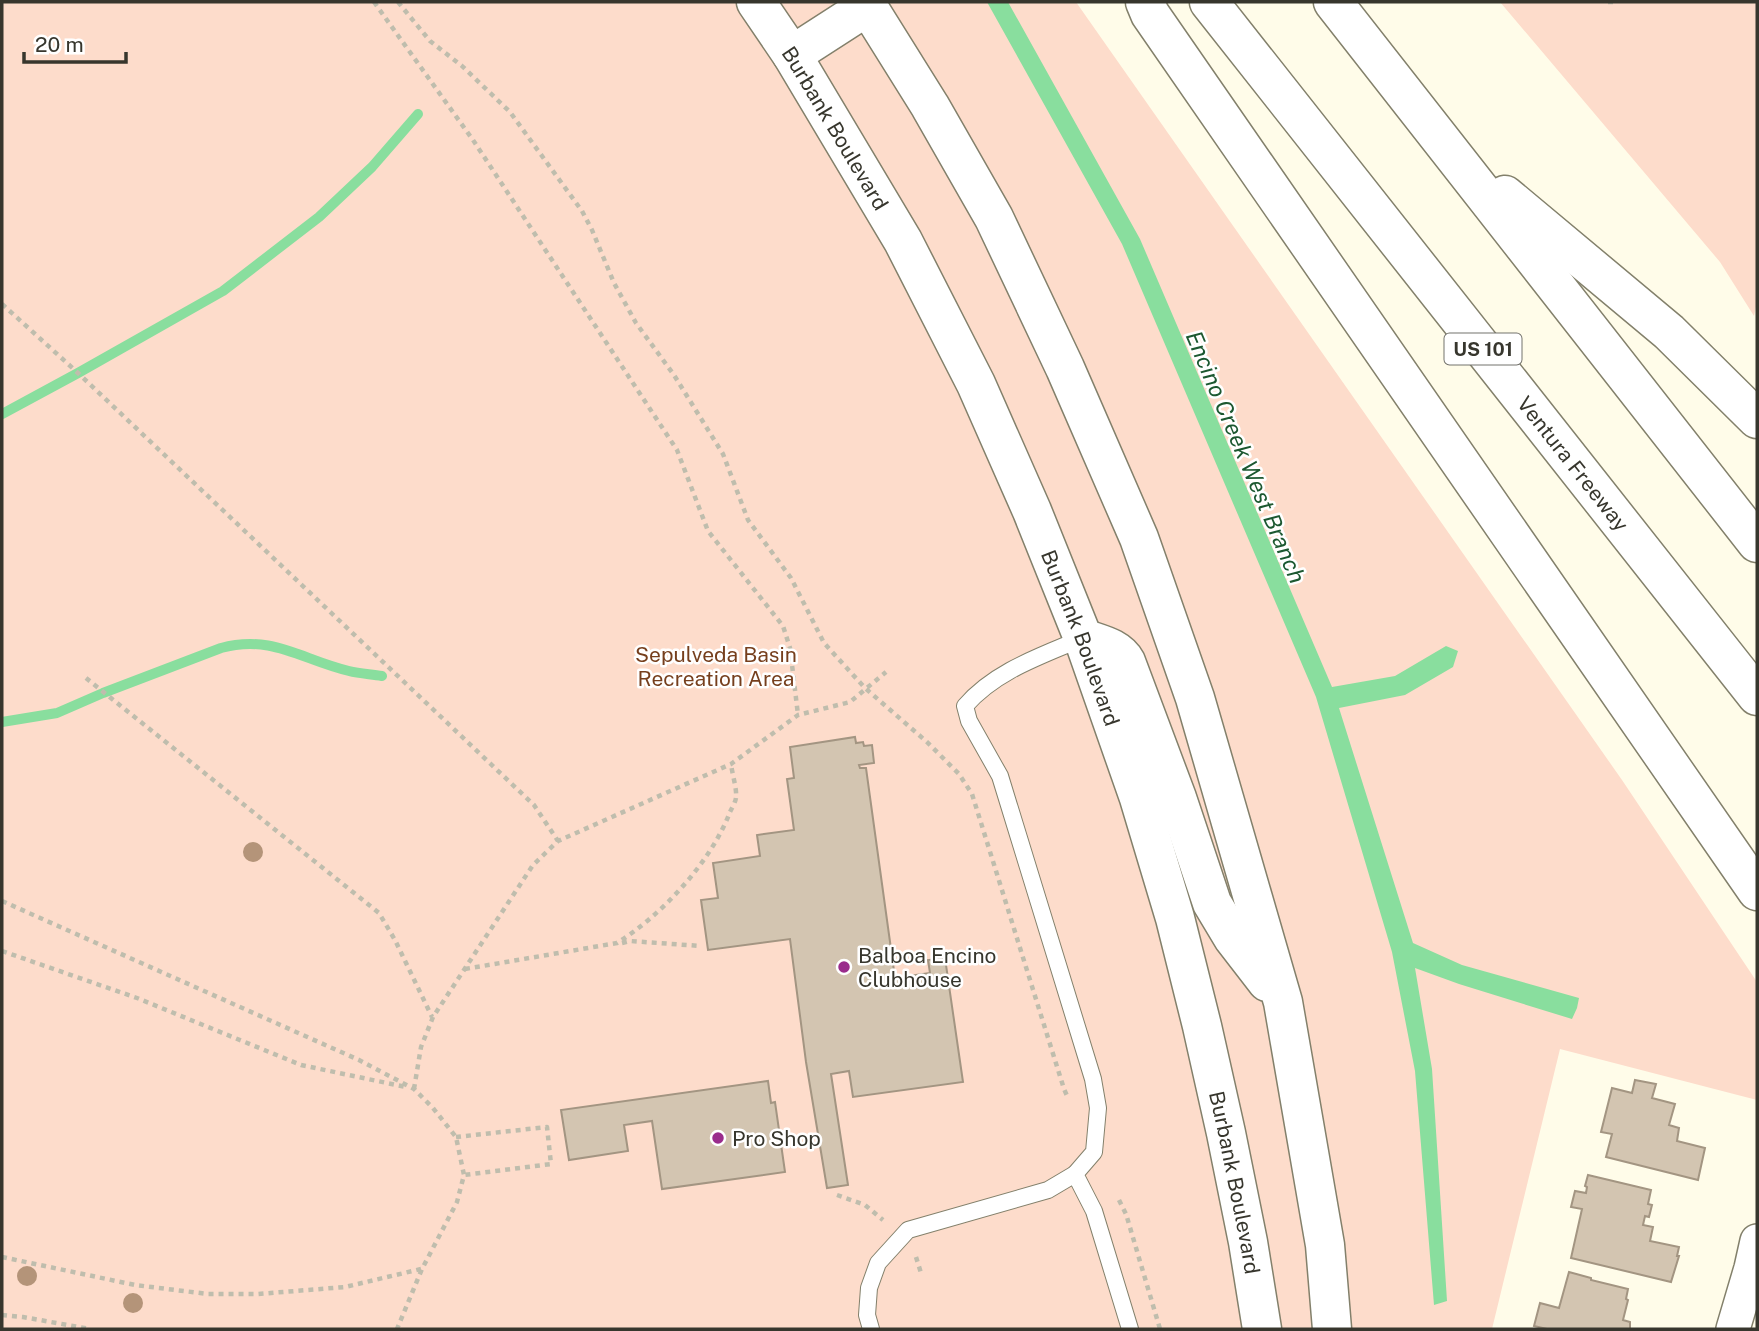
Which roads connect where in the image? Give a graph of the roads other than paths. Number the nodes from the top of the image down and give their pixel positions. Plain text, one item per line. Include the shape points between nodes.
1 (756, 2) edge
2 (1145, 2) edge
3 (1209, 2) edge
4 (1333, 2) edge
5 (867, 4) edge
6 (792, 55) junction
7 (1446, 146) junction
8 (1757, 419) edge
9 (1757, 543) edge
10 (1083, 638) junction
11 (1757, 695) edge
12 (1757, 891) edge
13 (1283, 1002) junction
14 (1075, 1174) junction
15 (1757, 1241) edge
16 (1742, 1320) edge
17 (871, 1329) edge
18 (1130, 1329) edge
19 (1262, 1329) edge
20 (1332, 1329) edge

1 - 6 main road, Burbank Boulevard
2 - 12 main road
3 - 11 main road, Ventura Freeway / US 101
4 - 7 main road
5 - 6 main road
5 - 13 main road via 994,218 1139,538 1195,698
6 - 10 main road, Burbank Boulevard via 903,241 976,384
7 - 8 main road via 1669,332
7 - 9 main road
10 - 13 main road via 1122,654 1212,903
10 - 14 lane via 1012,669 977,691 965,706 1000,776 1093,1079 1098,1108 1094,1152
10 - 19 main road, Burbank Boulevard via 1175,918 1226,1133
13 - 20 main road via 1325,1245
14 - 17 lane via 1048,1190 908,1230 878,1263 867,1315
14 - 18 lane via 1094,1211
15 - 16 street

